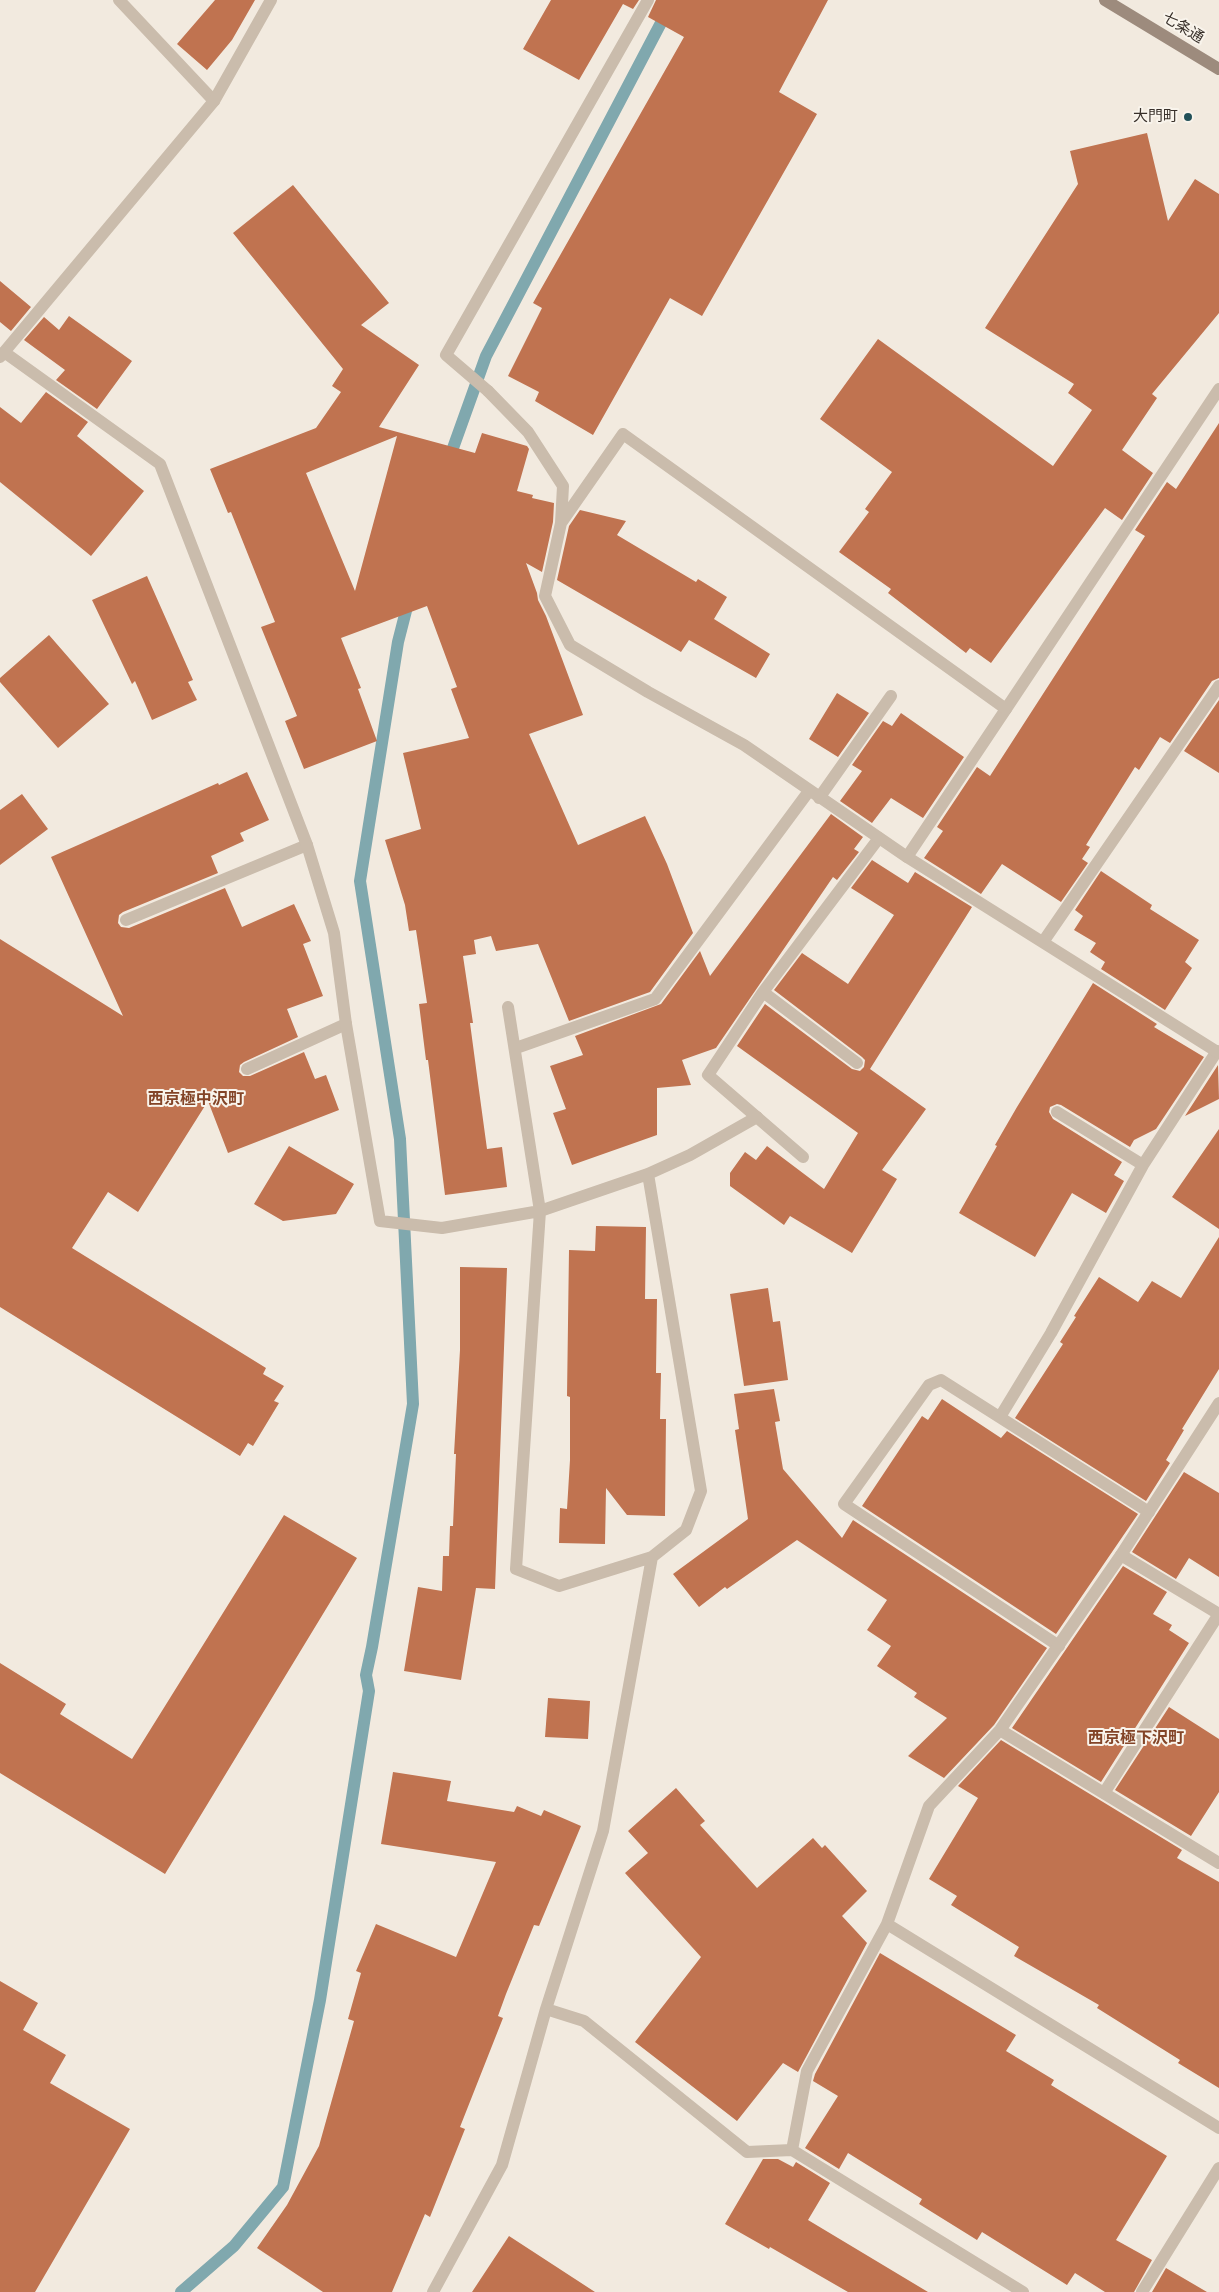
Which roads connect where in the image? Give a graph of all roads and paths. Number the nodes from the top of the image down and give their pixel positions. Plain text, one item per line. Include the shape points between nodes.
1 (119, 0) edge
2 (271, 0) edge
3 (648, 0) edge
4 (1105, 0) edge
5 (1219, 69) edge
6 (214, 101) junction
7 (2, 354) edge
8 (1219, 389) edge
9 (561, 523) junction
10 (1219, 686) edge
11 (891, 696) dead end
12 (1006, 709) junction
13 (814, 795) junction
14 (879, 838) junction
15 (307, 845) junction
16 (907, 857) junction
17 (126, 920) dead end
18 (1043, 942) junction
19 (763, 992) junction
20 (508, 1007) dead end
21 (346, 1024) junction
22 (516, 1048) junction
23 (1218, 1052) edge
24 (857, 1063) dead end
25 (246, 1069) dead end
26 (1057, 1112) dead end
27 (757, 1117) junction
28 (803, 1156) dead end
29 (1143, 1165) junction
30 (648, 1174) junction
31 (540, 1211) junction
32 (1219, 1403) edge
33 (1000, 1417) junction
34 (1149, 1512) junction
35 (1121, 1555) junction
36 (652, 1557) junction
37 (1219, 1614) edge
38 (1059, 1646) junction
39 (1000, 1730) junction
40 (1104, 1794) junction
41 (1219, 1863) edge
42 (887, 1924) junction
43 (546, 2009) junction
44 (1219, 2128) edge
45 (792, 2150) junction
46 (1219, 2168) edge
47 (433, 2292) edge
48 (1023, 2292) edge
49 (1142, 2292) edge

1 - 6 street
2 - 6 street
3 - 9 street via 446,355 488,391 528,432 563,486
4 - 5 main road, 七条通
6 - 7 street
7 - 15 street via 160,464
8 - 12 street
9 - 12 street via 623,434
9 - 13 street via 545,596 570,645 744,745
10 - 18 street
11 - 13 street
12 - 16 street
13 - 14 street
13 - 22 street via 655,999
14 - 16 street
14 - 19 street
15 - 17 street
15 - 21 street via 334,933
16 - 18 street
18 - 23 street
19 - 24 street
19 - 27 street via 708,1074
20 - 22 street
21 - 25 street
21 - 31 street via 380,1221 442,1228
22 - 31 street
23 - 29 street
26 - 29 street
27 - 28 street
27 - 30 street via 690,1155
29 - 33 street via 1051,1333
30 - 31 street
30 - 36 street via 701,1491 686,1530
31 - 36 street via 516,1569 559,1586
32 - 34 street
33 - 34 street
33 - 38 street via 941,1380 929,1384 844,1504
34 - 35 street
35 - 37 street
35 - 38 street
36 - 43 street via 603,1831
37 - 40 street
38 - 39 street
39 - 40 street
39 - 42 street via 928,1806
40 - 41 street
42 - 44 street
42 - 45 street via 807,2071
43 - 45 street via 584,2021 746,2152
43 - 47 street via 502,2165
45 - 48 street
46 - 49 street

